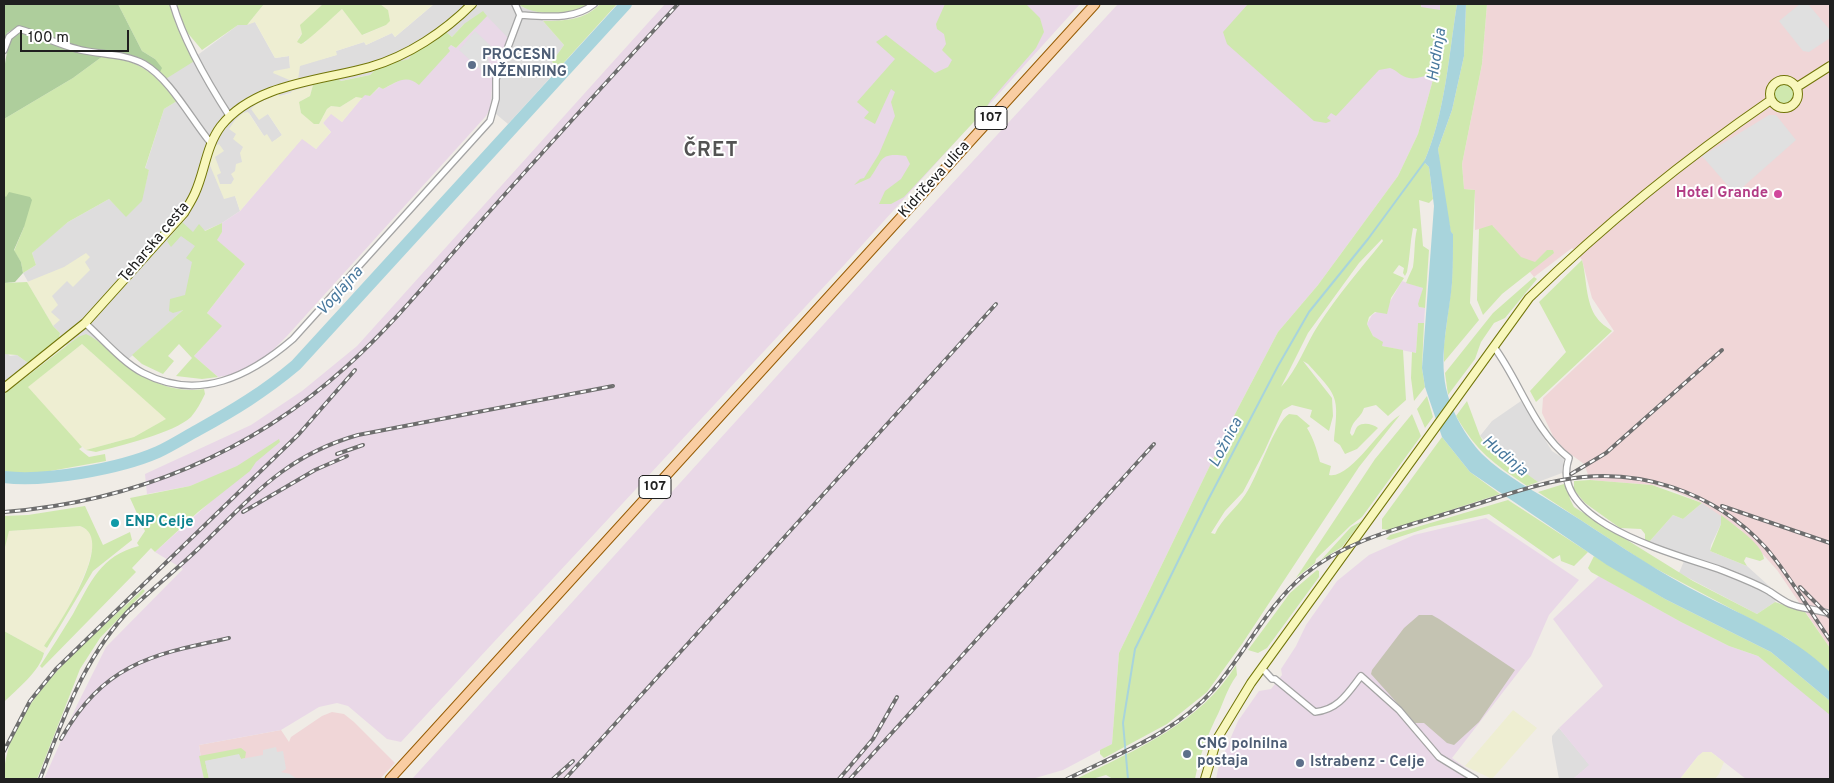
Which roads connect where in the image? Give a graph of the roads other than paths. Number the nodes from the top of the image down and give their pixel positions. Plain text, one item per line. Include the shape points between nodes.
1 (173, 4) edge
2 (472, 4) edge
3 (515, 4) edge
4 (594, 4) edge
5 (1095, 4) edge
6 (520, 14) junction
7 (4, 50) edge
8 (1830, 66) edge
9 (1797, 86) junction
10 (1771, 100) junction
11 (230, 117) junction
12 (210, 142) junction
13 (85, 323) junction
14 (1494, 347) junction
15 (4, 388) edge
16 (1830, 614) edge
17 (1262, 668) junction
18 (390, 779) edge
19 (1205, 779) edge
20 (1475, 779) edge

1 - 11 street via 178,24 212,90
2 - 11 street, Teharska cesta via 409,51 372,67 275,90
3 - 6 street
4 - 6 street via 565,16
5 - 18 main road, Kidričeva ulica / 107
6 - 13 street via 496,79 496,99 490,121 293,339 269,360 230,380 175,384 142,372
7 - 12 street via 9,37 19,29 78,50 144,64 179,100
8 - 9 street
9 - 10 street via 1790,80 1776,82 1770,92
9 - 10 street via 1798,98 1790,107 1779,107
10 - 14 street via 1684,162 1574,255 1529,298
11 - 12 street, Teharska cesta
12 - 13 street, Teharska cesta via 195,192 184,213
13 - 15 street, Teharska cesta
14 - 16 street via 1544,432 1569,458 1566,466 1568,479 1573,496 1581,505 1607,525 1639,542 1756,584 1792,604
14 - 17 street
17 - 19 street via 1217,739
17 - 20 street via 1316,712 1327,711 1341,703 1361,676 1398,710 1440,757

